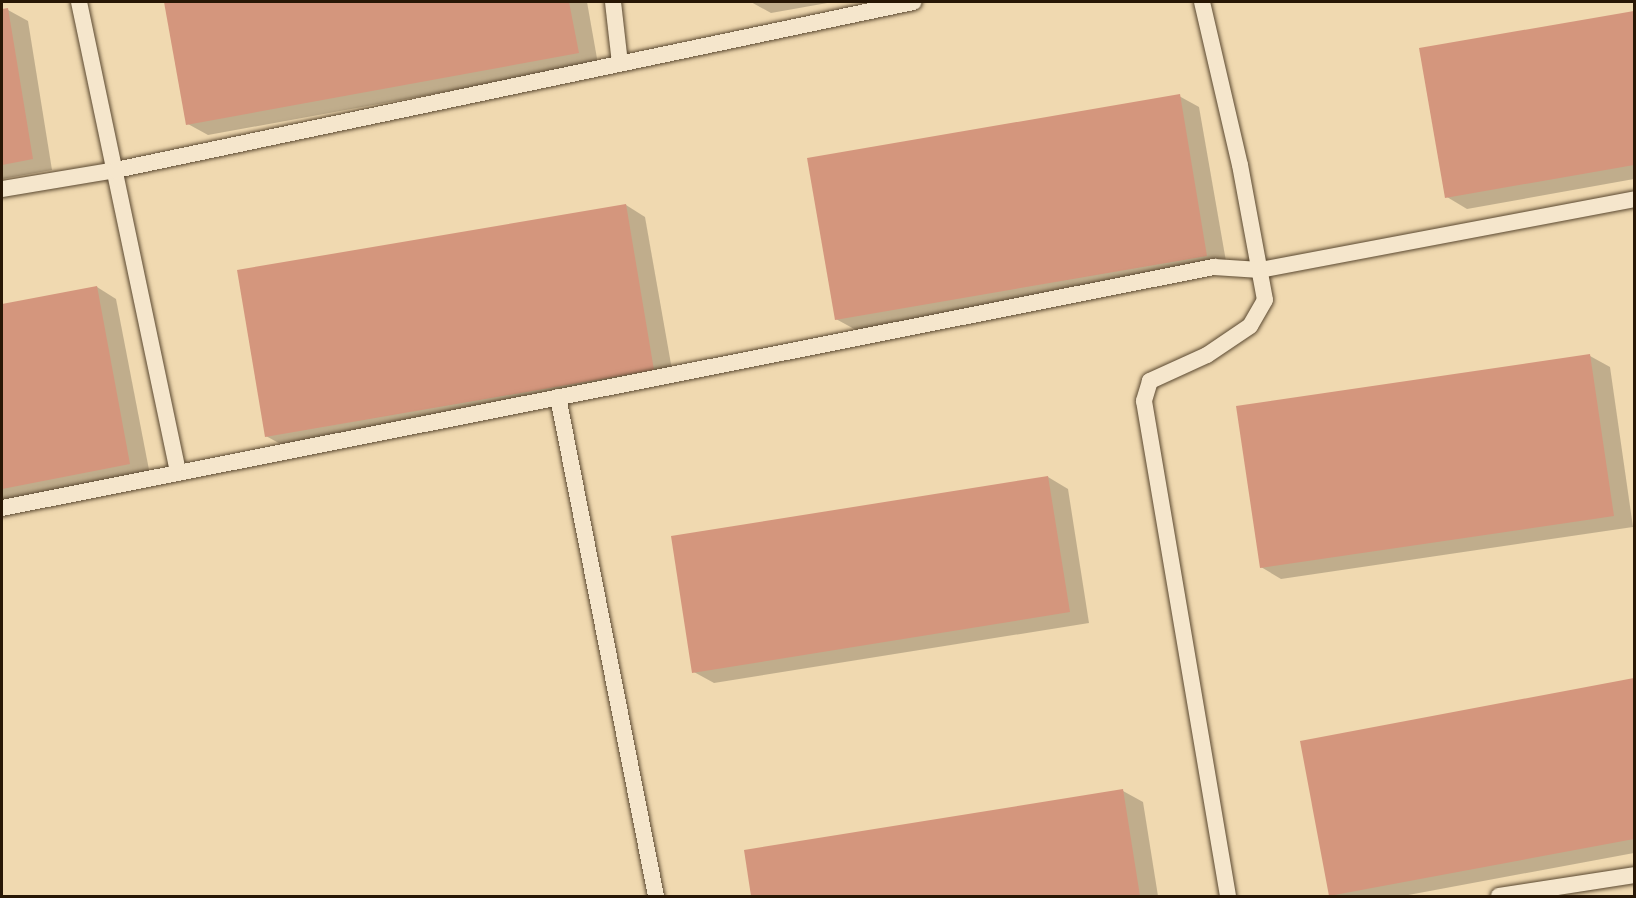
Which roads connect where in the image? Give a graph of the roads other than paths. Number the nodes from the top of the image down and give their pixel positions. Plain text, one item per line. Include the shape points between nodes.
1 (80, 2) edge
2 (613, 2) edge
3 (914, 2) edge
4 (1202, 2) edge
5 (620, 63) junction
6 (116, 170) junction
7 (2, 189) edge
8 (1635, 199) edge
9 (1260, 270) junction
10 (558, 397) junction
11 (178, 473) junction
12 (2, 508) edge
13 (1635, 875) edge
14 (656, 897) edge
15 (1228, 897) edge
16 (1499, 897) edge

1 - 6 lane
2 - 5 lane
3 - 5 lane
4 - 9 lane
5 - 6 lane
6 - 7 lane
6 - 11 lane
8 - 9 lane
9 - 10 lane via 1214,267
9 - 15 lane via 1265,300 1250,326 1207,355 1150,381 1144,401
10 - 11 lane
10 - 14 lane
11 - 12 lane
13 - 16 lane

